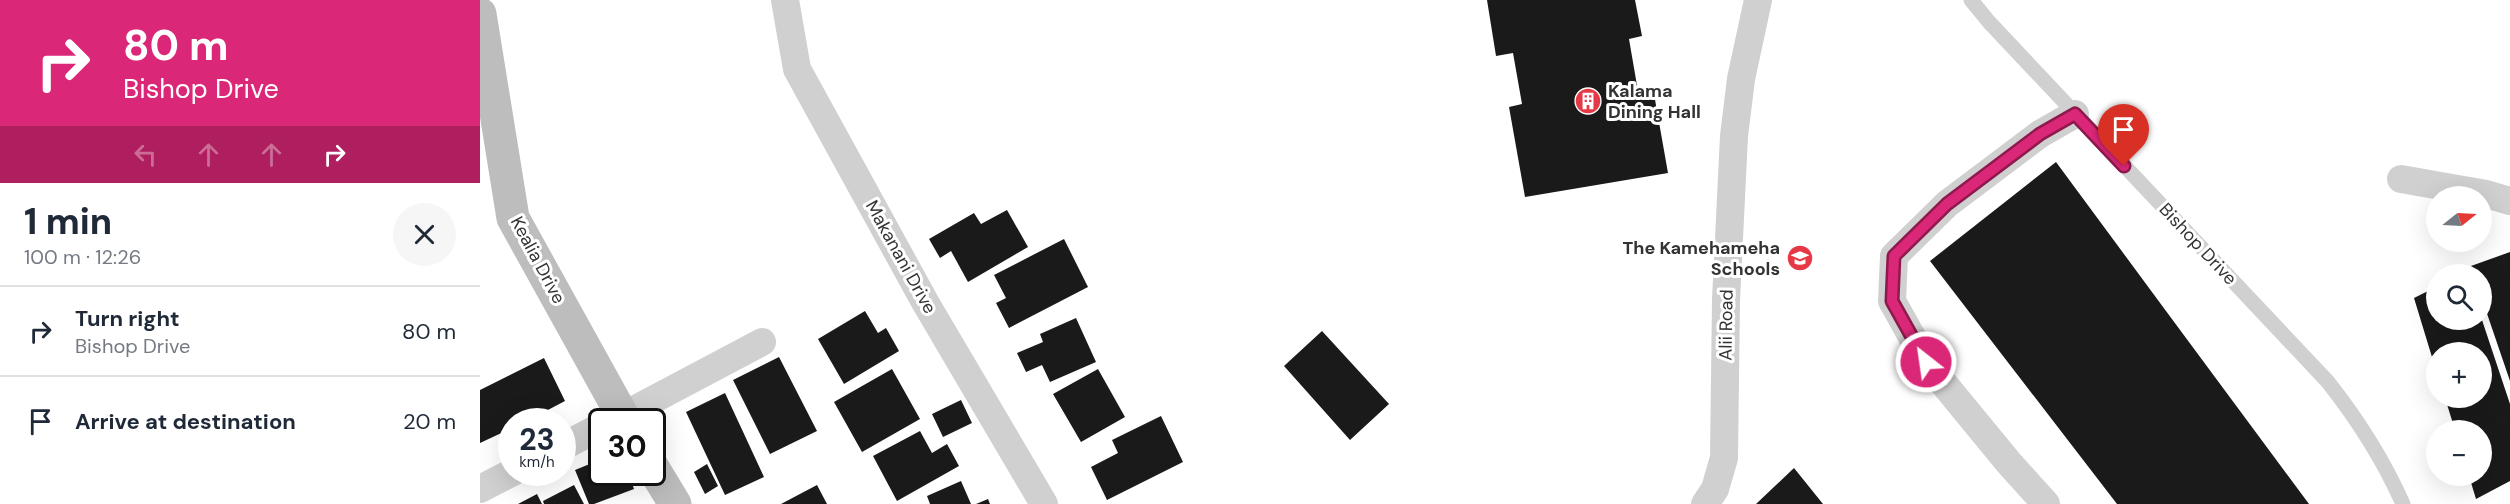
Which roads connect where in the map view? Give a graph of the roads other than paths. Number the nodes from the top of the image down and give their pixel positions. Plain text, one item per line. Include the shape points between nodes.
1 (785, 0) edge
2 (1758, 0) edge
3 (1971, 0) edge
4 (480, 14) edge
5 (2075, 114) junction
6 (2400, 179) dead end
7 (2510, 201) edge
8 (762, 342) dead end
9 (608, 408) edge
10 (639, 408) edge
11 (498, 480) edge
12 (664, 486) edge
13 (480, 489) edge
14 (675, 504) edge
15 (1044, 504) edge
16 (1705, 504) edge
17 (2046, 504) edge
18 (2403, 504) edge

1 - 15 street, Makanani Drive via 797,69 925,302
2 - 16 street, Alii Road via 1734,136 1724,458 1715,489
3 - 5 lane, Bishop Drive
4 - 9 street, Kealia Drive via 513,218
5 - 17 street via 2040,134 1947,204 1894,256 1892,301 1926,362
5 - 18 lane, Bishop Drive via 2328,382 2377,450
6 - 7 street
8 - 10 street
11 - 13 street
12 - 14 street

